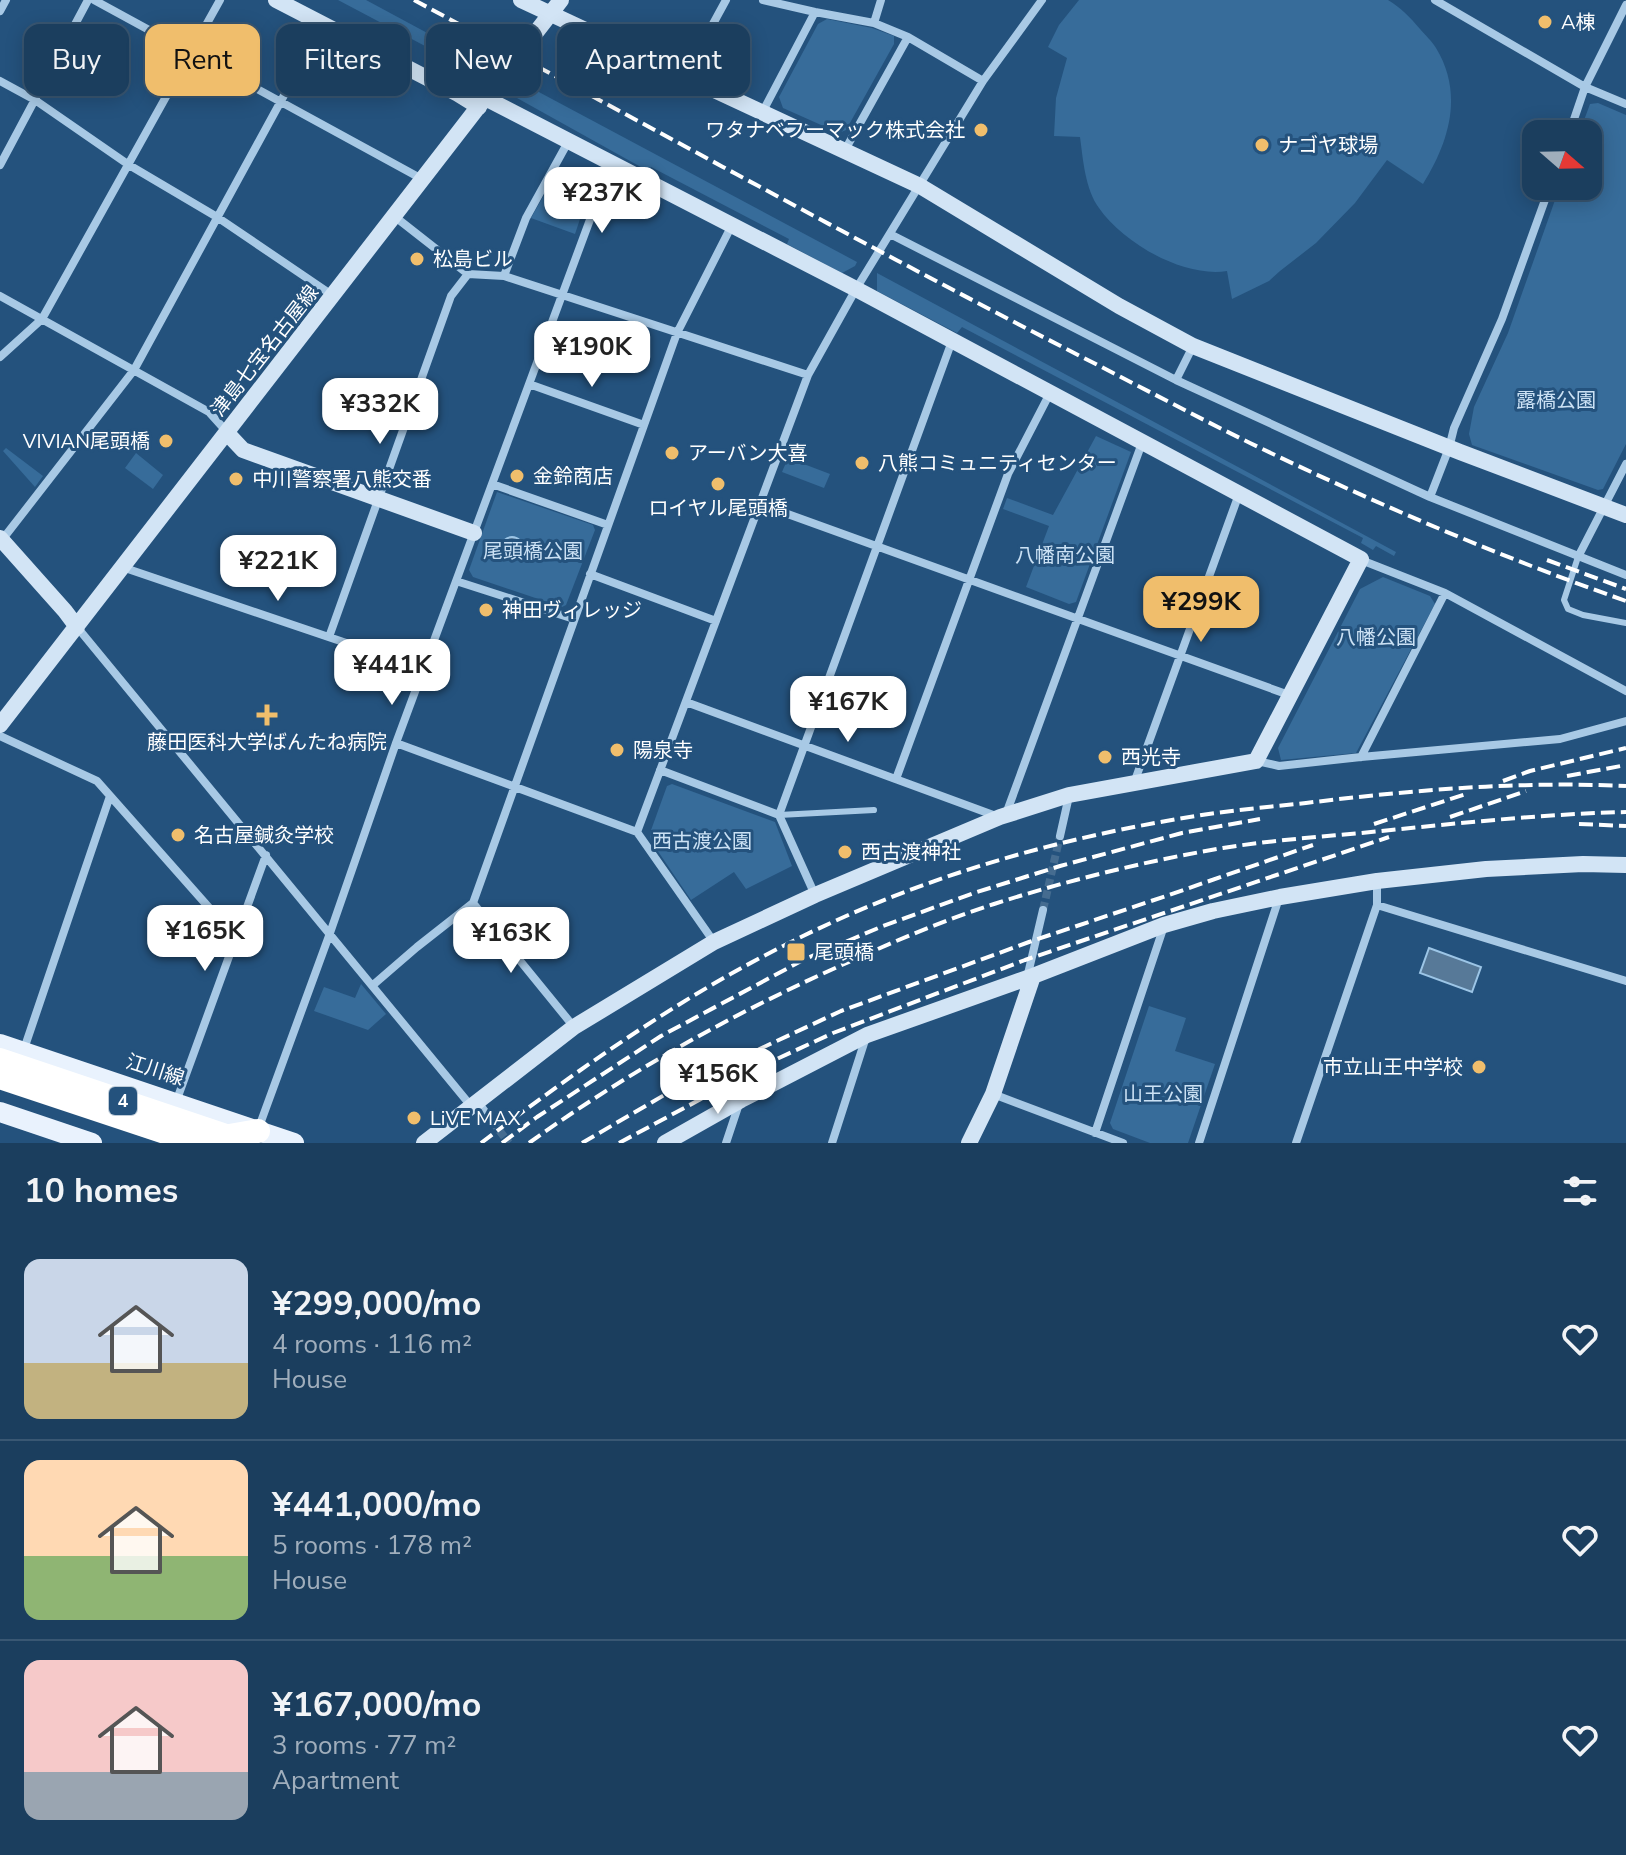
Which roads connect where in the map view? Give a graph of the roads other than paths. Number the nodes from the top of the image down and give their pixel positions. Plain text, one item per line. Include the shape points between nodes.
1 (6, 0) edge
2 (88, 0) edge
3 (94, 0) edge
4 (220, 0) edge
5 (276, 0) edge
6 (521, 0) edge
7 (561, 0) edge
8 (726, 0) edge
9 (763, 0) edge
10 (881, 0) edge
11 (1042, 0) edge
12 (1435, 0) edge
13 (1626, 5) edge
14 (0, 11) edge
15 (815, 12) junction
16 (550, 14) junction
17 (874, 23) junction
18 (207, 24) edge
19 (323, 24) edge
20 (571, 24) edge
21 (713, 24) edge
22 (145, 28) edge
23 (908, 37) junction
24 (410, 69) edge
25 (0, 81) edge
26 (983, 81) junction
27 (1585, 87) junction
28 (260, 91) edge
29 (167, 96) edge
30 (284, 96) edge
31 (725, 96) edge
32 (35, 100) junction
33 (281, 102) junction
34 (482, 102) junction
35 (1626, 104) edge
36 (762, 113) junction
37 (1574, 120) edge
38 (569, 141) junction
39 (845, 150) junction
40 (611, 163) junction
41 (0, 165) edge
42 (129, 165) junction
43 (423, 179) junction
44 (920, 186) junction
45 (1545, 200) edge
46 (394, 216) junction
47 (217, 217) junction
48 (732, 225) junction
49 (890, 234) junction
50 (468, 274) junction
51 (504, 276) junction
52 (856, 289) junction
53 (562, 295) junction
54 (0, 296) edge
55 (333, 296) junction
56 (42, 319) junction
57 (677, 333) junction
58 (952, 341) junction
59 (1193, 346) junction
60 (0, 357) edge
61 (134, 370) junction
62 (808, 375) junction
63 (1176, 380) junction
64 (529, 384) junction
65 (1050, 393) junction
66 (644, 425) junction
67 (227, 433) junction
68 (1142, 443) junction
69 (1449, 448) junction
70 (1626, 464) edge
71 (492, 484) junction
72 (1239, 494) junction
73 (1430, 497) junction
74 (378, 498) junction
75 (760, 504) junction
76 (1603, 507) junction
77 (1626, 515) edge
78 (608, 525) junction
79 (474, 533) junction
80 (2, 545) edge
81 (877, 546) junction
82 (1578, 557) junction
83 (1361, 559) junction
84 (122, 567) junction
85 (590, 574) junction
86 (1626, 575) edge
87 (969, 580) junction
88 (456, 581) junction
89 (1445, 593) junction
90 (574, 619) junction
91 (1078, 619) junction
92 (716, 621) junction
93 (1626, 623) edge
94 (77, 627) junction
95 (329, 637) junction
96 (1180, 656) junction
97 (423, 669) junction
98 (1626, 691) edge
99 (1290, 695) junction
100 (686, 702) junction
101 (1626, 721) edge
102 (0, 725) edge
103 (0, 736) edge
104 (396, 743) junction
105 (805, 746) junction
106 (1361, 757) junction
107 (1256, 761) junction
108 (660, 770) junction
109 (896, 779) junction
110 (1134, 784) junction
111 (513, 786) junction
112 (1069, 795) junction
113 (110, 796) junction
114 (874, 810) dead end
115 (779, 815) junction
116 (1003, 816) junction
117 (637, 832) junction
118 (1060, 836) tunnel mouth
119 (266, 855) junction
120 (1626, 865) edge
121 (1377, 881) junction
122 (815, 895) junction
123 (1280, 897) junction
124 (473, 903) junction
125 (1377, 905) junction
126 (1043, 910) tunnel mouth
127 (1164, 925) junction
128 (330, 933) junction
129 (235, 937) junction
130 (714, 942) junction
131 (1030, 977) junction
132 (1626, 981) edge
133 (373, 985) junction
134 (574, 1027) junction
135 (867, 1035) junction
136 (0, 1044) edge
137 (12, 1056) edge
138 (0, 1077) edge
139 (0, 1093) edge
140 (993, 1094) junction
141 (741, 1100) junction
142 (176, 1102) junction
143 (475, 1104) junction
144 (0, 1112) edge
145 (492, 1121) tunnel mouth
146 (1095, 1133) junction
147 (252, 1137) edge
148 (92, 1143) edge
149 (145, 1143) edge
150 (294, 1143) edge
151 (424, 1143) edge
152 (665, 1143) edge
153 (726, 1143) edge
154 (832, 1143) edge
155 (969, 1143) edge
156 (1123, 1143) edge
157 (1199, 1143) edge
158 (1296, 1143) edge

1 - 14 street
2 - 32 street
3 - 22 street
4 - 18 street
5 - 19 street
6 - 16 street
7 - 16 street, 津島七宝名古屋線
8 - 21 street
9 - 15 street
10 - 17 street
11 - 26 street
12 - 27 street
13 - 27 street
15 - 17 street
15 - 36 street
16 - 20 street
16 - 34 street, 津島七宝名古屋線
17 - 23 street
23 - 26 street
23 - 39 street
24 - 34 street
25 - 32 street
26 - 44 street
27 - 35 street
27 - 37 street
28 - 33 street
29 - 42 street
30 - 33 street
31 - 36 street
32 - 41 street
32 - 42 street
33 - 43 street
33 - 47 street
34 - 38 street
34 - 43 street, 津島七宝名古屋線
36 - 39 street
38 - 40 street
38 - 51 street via 526,218
39 - 44 street
40 - 48 street
40 - 53 street
42 - 47 street
42 - 56 street
43 - 46 street, 津島七宝名古屋線
44 - 49 street
44 - 59 street
45 - 69 street
46 - 50 street
46 - 55 street, 津島七宝名古屋線
47 - 55 street
47 - 61 street
48 - 52 street
48 - 57 street
49 - 52 street
49 - 63 street
50 - 51 street
50 - 74 street via 451,296
51 - 53 street
52 - 58 street
52 - 62 street
53 - 57 street
53 - 64 street
54 - 56 street
55 - 67 street, 津島七宝名古屋線
56 - 60 street
56 - 61 street
57 - 62 street
57 - 66 street
58 - 65 street
58 - 81 street
59 - 63 street
59 - 69 street
61 - 67 street via 209,412
61 - 80 street
62 - 75 street
63 - 73 street
64 - 66 street
64 - 71 street
65 - 68 street
65 - 87 street via 1008,474
66 - 78 street
67 - 74 street via 243,450
67 - 84 street, 津島七宝名古屋線
68 - 72 street
68 - 91 street
69 - 73 street
69 - 76 street
70 - 76 street
71 - 78 street
71 - 79 street
72 - 83 street
72 - 96 street
73 - 82 street
74 - 79 street
74 - 95 street
75 - 81 street
75 - 92 street
76 - 77 street
76 - 82 street
78 - 85 street
79 - 88 street
80 - 94 street
81 - 87 street
81 - 105 street
82 - 86 street
82 - 93 lane via 1564,600 1568,609
83 - 89 street
83 - 99 street
84 - 94 street, 津島七宝名古屋線
84 - 95 street
85 - 90 street
85 - 92 street
87 - 91 street
87 - 109 street
88 - 90 street
88 - 97 street
89 - 98 street
89 - 106 street
90 - 111 street
91 - 96 street
91 - 116 street
92 - 100 street
94 - 102 street, 津島七宝名古屋線
94 - 119 street
95 - 97 street
96 - 99 street
96 - 110 street
97 - 104 street
99 - 107 street
100 - 105 street
100 - 108 street
101 - 106 street via 1560,739
103 - 113 street via 97,781
104 - 111 street
104 - 128 street
105 - 109 street
105 - 115 street
106 - 107 street via 1279,766
107 - 110 street
108 - 115 street
108 - 117 street
109 - 116 street
110 - 112 street
111 - 117 street
111 - 124 street
112 - 116 street
112 - 118 street
113 - 129 street
113 - 137 street
114 - 115 lane
115 - 122 street
116 - 122 street
117 - 130 street
119 - 128 street
119 - 129 street
120 - 121 street via 1486,869
121 - 123 street
121 - 125 street
122 - 130 street
123 - 127 street
123 - 157 street
124 - 133 street
124 - 134 street
125 - 132 street
125 - 158 street
126 - 131 street
127 - 131 street
127 - 146 street
128 - 133 street
128 - 147 street
129 - 142 street
130 - 134 street
131 - 135 street
131 - 140 street
133 - 143 street
134 - 143 street
135 - 141 street
135 - 154 street
136 - 137 main road, 江川線
137 - 142 main road, 江川線
137 - 147 highway, 4, bridge
138 - 147 highway via 195,1142
139 - 149 highway, 4
140 - 146 street
140 - 155 street
141 - 152 street
141 - 153 street
142 - 147 main road, 江川線
143 - 145 street
143 - 151 street
144 - 148 main road
146 - 156 street
147 - 150 main road, 江川線

